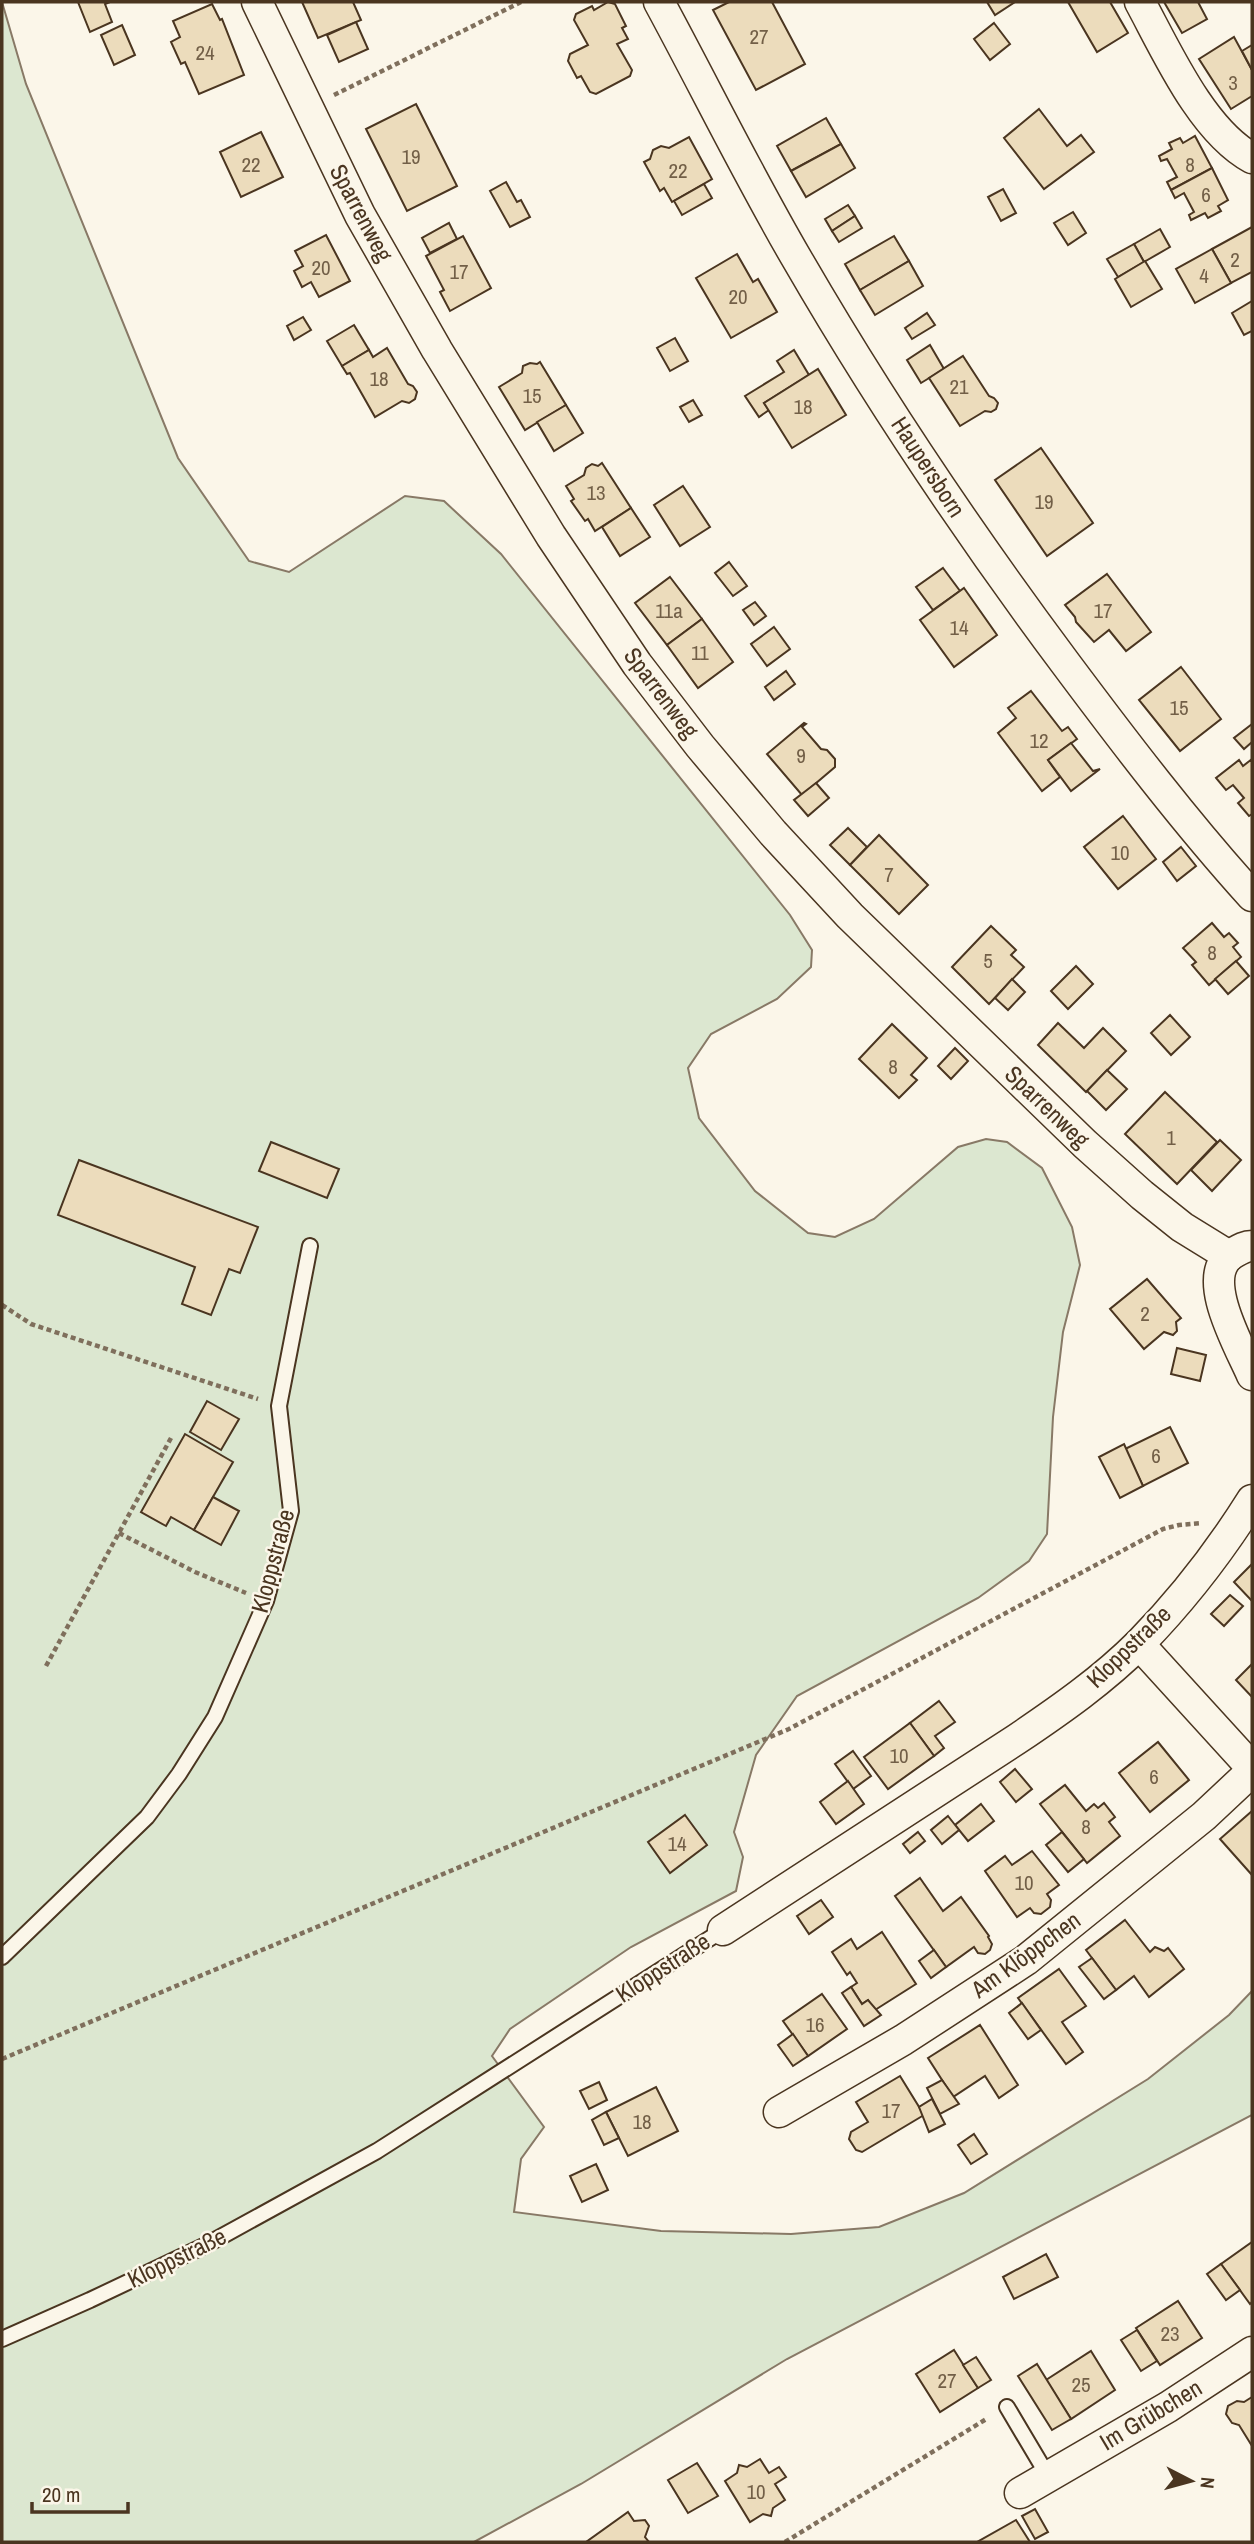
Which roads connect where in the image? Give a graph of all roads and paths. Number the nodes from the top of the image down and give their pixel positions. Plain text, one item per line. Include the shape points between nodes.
1 (257, 2) edge
2 (521, 2) edge
3 (659, 2) edge
4 (1140, 2) edge
5 (308, 107) junction
6 (1252, 158) edge
7 (1252, 896) edge
8 (310, 1246) dead end
9 (1240, 1251) edge
10 (2, 1306) edge
11 (1252, 1375) edge
12 (279, 1406) junction
13 (171, 1437) dead end
14 (1252, 1500) edge
15 (119, 1532) junction
16 (1232, 1532) junction
17 (266, 1601) junction
18 (1139, 1644) junction
19 (46, 1666) dead end
20 (1252, 1769) edge
21 (723, 1930) joint
22 (2, 1957) edge
23 (2, 2059) edge
24 (779, 2112) dead end
25 (2, 2339) edge
26 (1252, 2352) edge
27 (1007, 2407) joint
28 (1048, 2476) junction
29 (1020, 2493) dead end
30 (785, 2542) edge

1 - 5 street, Sparrenweg
2 - 5 path
3 - 7 street, Haupersborn via 797,259 918,454 1012,592 1130,750
4 - 6 street via 1200,107
5 - 9 street, Sparrenweg via 360,215 551,536 637,664 700,746 850,916 1056,1116 1182,1227
8 - 12 lane, Kloppstraße
9 - 11 street via 1220,1267 1217,1280
10 - 12 path via 31,1324
12 - 17 lane, Kloppstraße via 291,1511
13 - 15 path
14 - 16 street, Kloppstraße
15 - 17 path via 195,1572
15 - 19 path
16 - 18 street, Kloppstraße
16 - 23 path via 1198,1523 1163,1529 789,1729
17 - 22 lane, Kloppstraße via 215,1717 179,1774 147,1816
18 - 20 street, Am Klöppchen
18 - 21 street, Kloppstraße via 1062,1708
20 - 24 street, Am Klöppchen via 1204,1816 1026,1960 903,2040
21 - 25 lane, Kloppstraße via 377,2151 206,2245
26 - 28 street, Im Grübchen
27 - 28 lane
27 - 30 path
28 - 29 street, Im Grübchen

